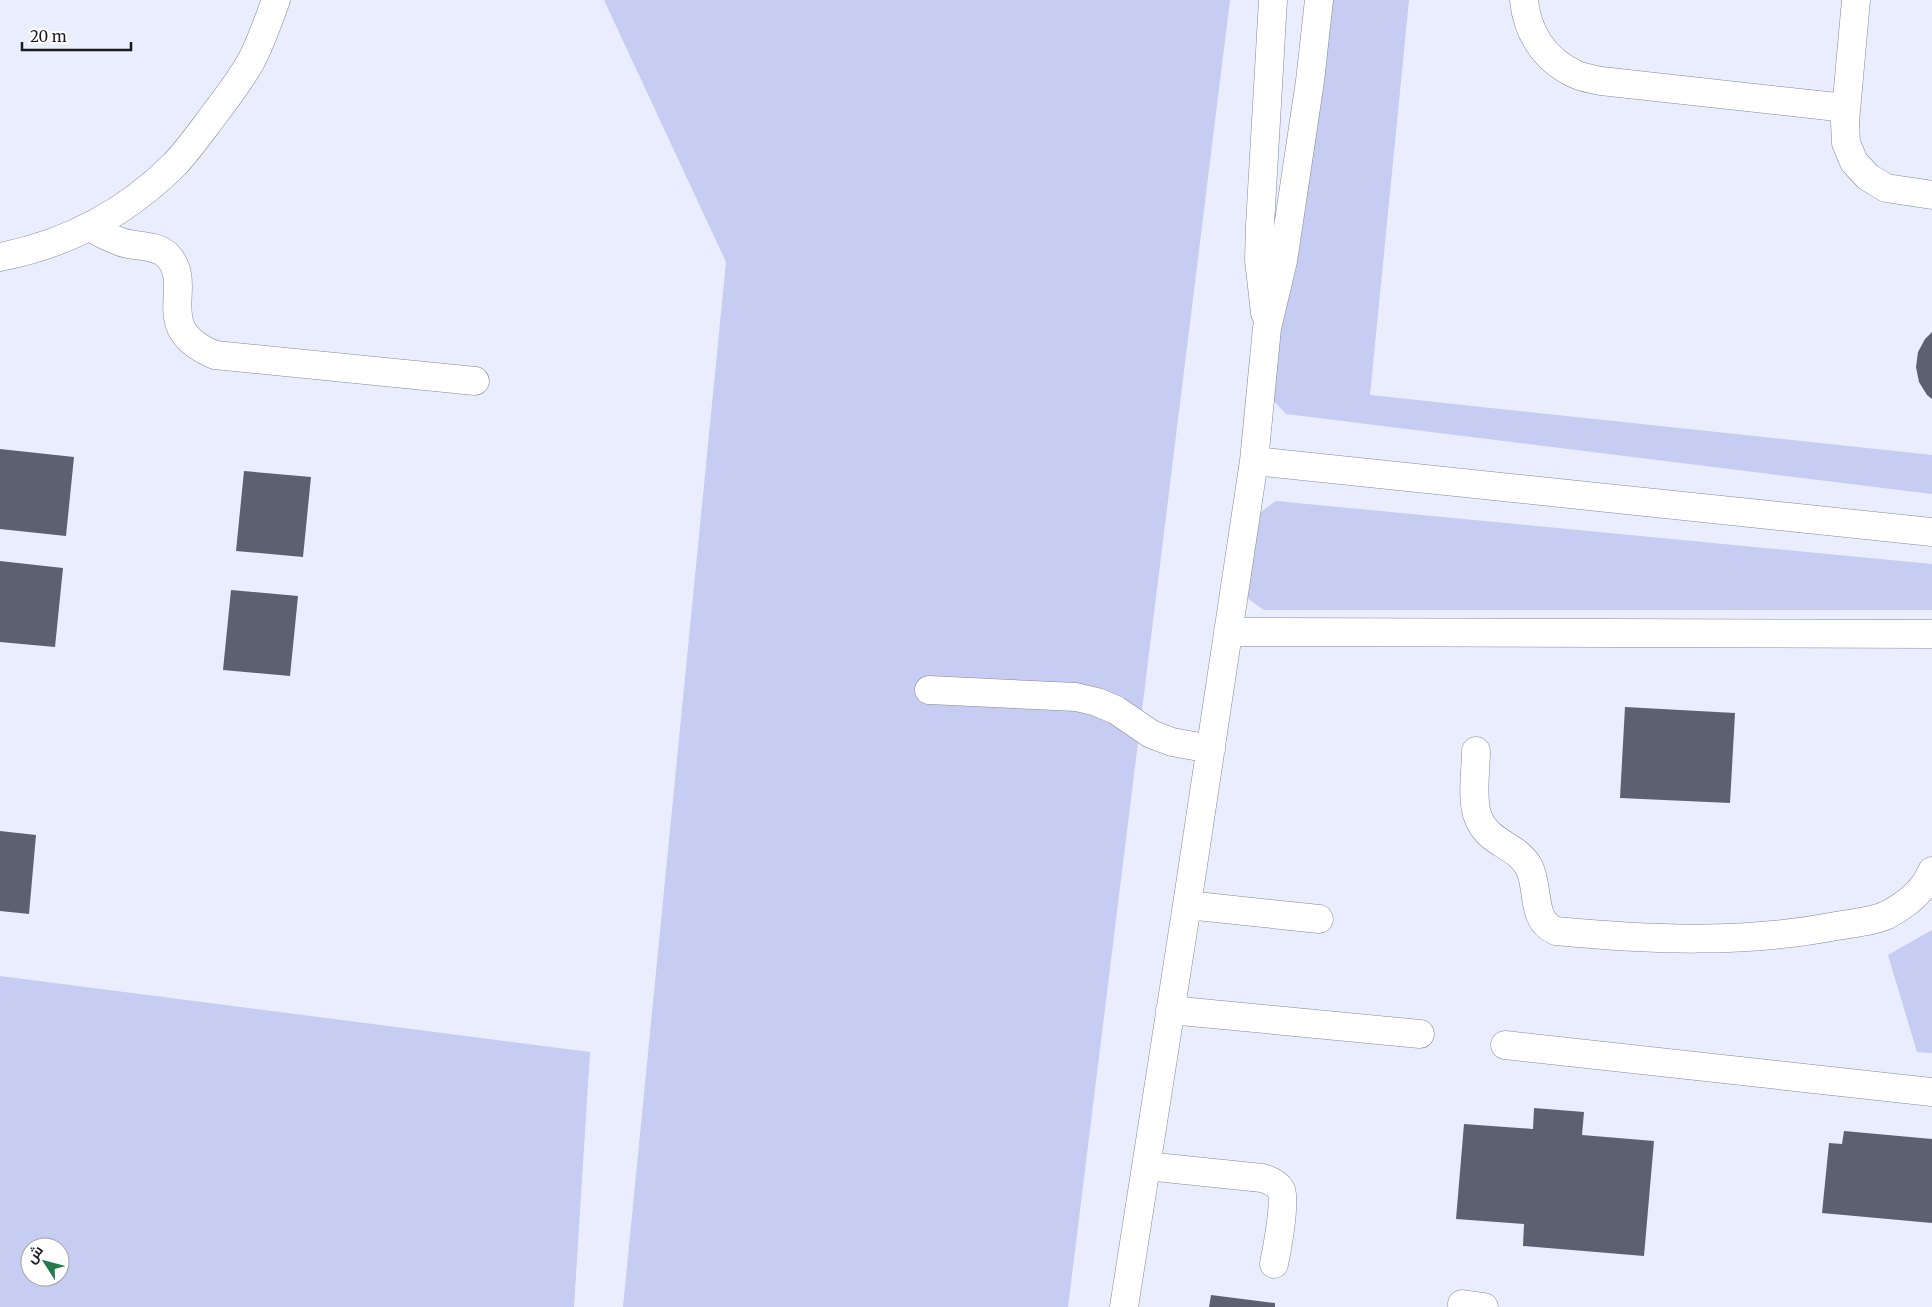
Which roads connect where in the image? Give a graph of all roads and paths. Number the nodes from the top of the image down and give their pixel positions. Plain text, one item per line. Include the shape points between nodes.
1 (276, 0) edge
2 (1273, 0) edge
3 (1319, 0) edge
4 (1524, 0) edge
5 (1856, 0) edge
6 (1846, 108) junction
7 (1932, 195) edge
8 (90, 227) junction
9 (0, 257) edge
10 (1267, 328) junction
11 (476, 381) dead end
12 (1254, 461) junction
13 (1932, 532) edge
14 (1228, 632) junction
15 (1932, 634) edge
16 (929, 690) dead end
17 (1211, 748) junction
18 (1476, 751) dead end
19 (1932, 871) edge
20 (1187, 905) junction
21 (1318, 920) dead end
22 (1170, 1010) junction
23 (1420, 1034) dead end
24 (1505, 1045) dead end
25 (1932, 1092) edge
26 (1146, 1166) junction
27 (1274, 1264) dead end
28 (1124, 1307) edge

1 - 8 lane via 250,62 176,162 121,209
2 - 10 lane via 1259,260
3 - 10 lane via 1283,261
4 - 6 lane via 1526,17 1536,41 1554,61 1576,75
5 - 6 lane
6 - 7 lane via 1846,143 1854,162 1868,177 1886,188
8 - 9 lane via 57,242
8 - 11 lane via 121,242 166,254 174,263 177,275 180,326 201,349 215,355
10 - 12 lane
12 - 13 lane
12 - 14 lane
14 - 15 lane
14 - 17 lane
16 - 17 lane via 1076,697 1116,710 1151,734 1172,742
17 - 20 lane
18 - 19 lane via 1477,814 1488,834 1519,854 1528,865 1534,878 1540,917 1544,924 1556,931 1730,939 1820,930 1885,916 1918,893
20 - 21 lane
20 - 22 lane
22 - 23 lane
22 - 26 lane
24 - 25 lane
26 - 27 lane via 1262,1178 1275,1184 1280,1189 1283,1203
26 - 28 lane

